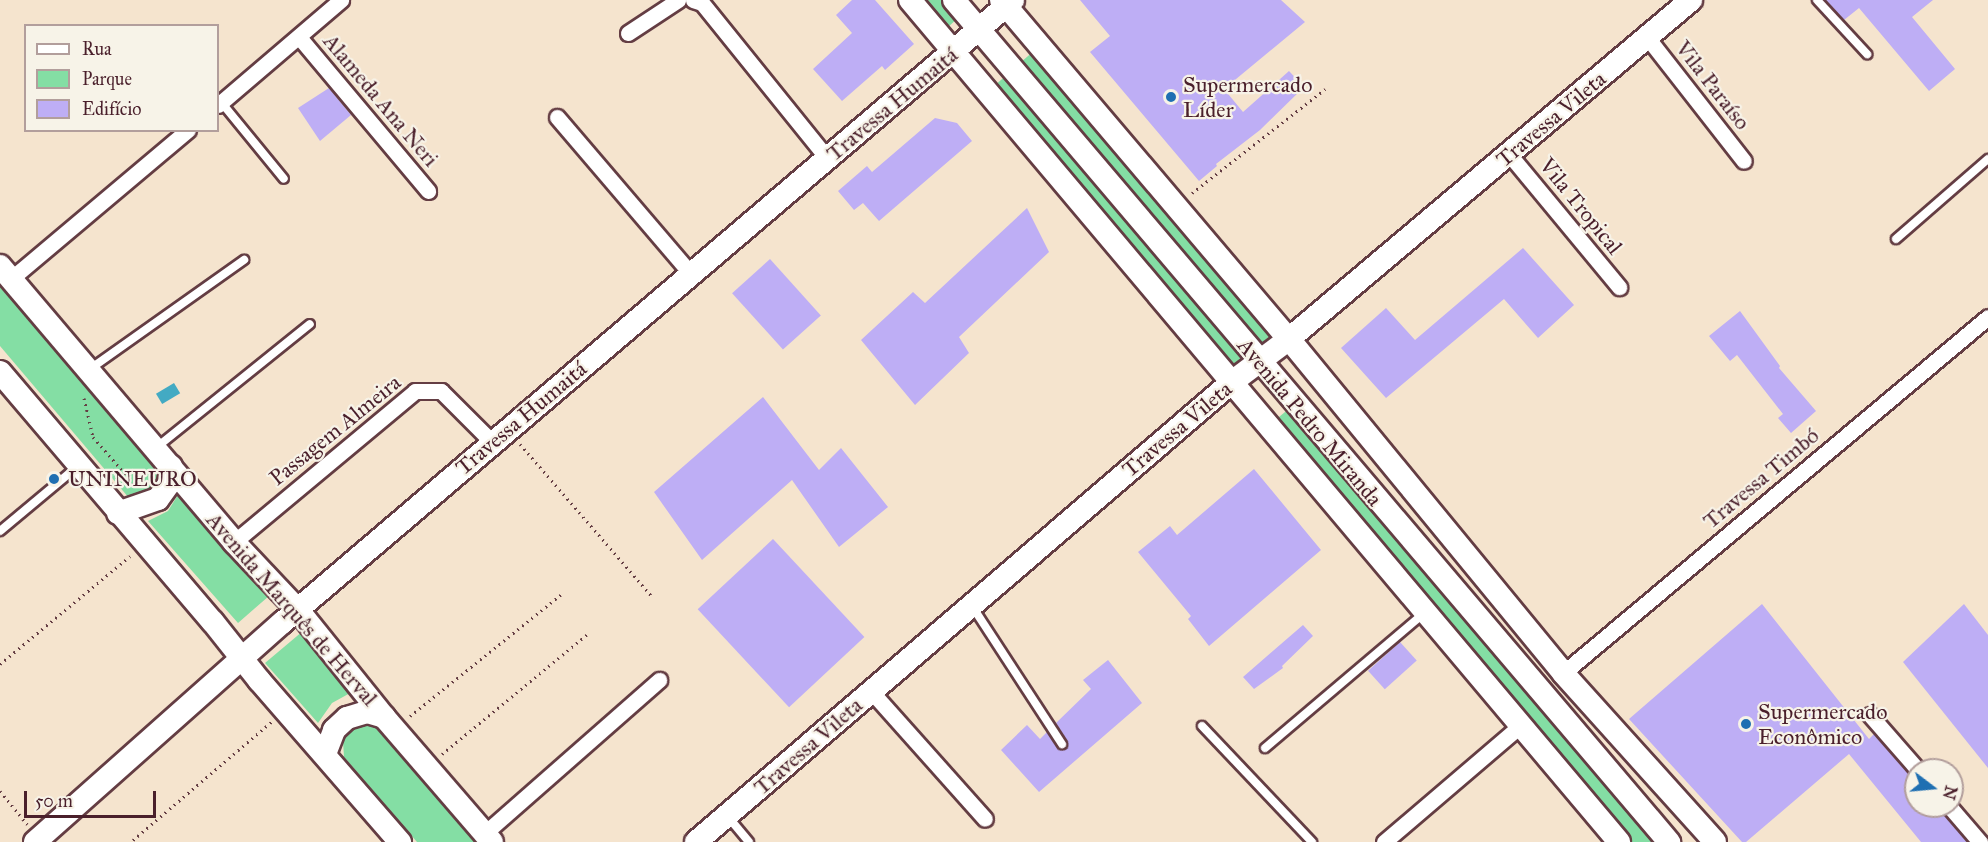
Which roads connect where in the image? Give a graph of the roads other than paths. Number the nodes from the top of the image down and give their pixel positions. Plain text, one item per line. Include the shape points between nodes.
1 (341, 0) edge
2 (678, 0) edge
3 (693, 0) edge
4 (910, 0) edge
5 (954, 0) edge
6 (1691, 0) edge
7 (1817, 0) edge
8 (1007, 2) edge
9 (977, 29) junction
10 (628, 33) dead end
11 (298, 37) junction
12 (1647, 37) junction
13 (954, 53) junction
14 (1867, 54) dead end
15 (219, 104) edge
16 (557, 117) dead end
17 (185, 132) edge
18 (1509, 154) junction
19 (828, 159) junction
20 (1988, 159) edge
21 (1744, 161) dead end
22 (284, 179) dead end
23 (428, 191) dead end
24 (1896, 239) dead end
25 (243, 261) dead end
26 (6, 272) edge
27 (691, 274) junction
28 (1619, 287) dead end
29 (1988, 317) edge
30 (310, 324) dead end
31 (1289, 339) junction
32 (1259, 362) junction
33 (89, 369) junction
34 (0, 372) edge
35 (1232, 382) junction
36 (492, 442) junction
37 (155, 448) junction
38 (79, 465) junction
39 (171, 466) junction
40 (118, 513) junction
41 (0, 531) edge
42 (234, 542) junction
43 (972, 605) junction
44 (298, 610) junction
45 (1425, 612) junction
46 (242, 659) junction
47 (1563, 673) junction
48 (659, 680) dead end
49 (871, 692) junction
50 (1870, 715) dead end
51 (389, 723) junction
52 (1202, 726) dead end
53 (1520, 726) junction
54 (1062, 744) dead end
55 (1265, 748) dead end
56 (325, 754) junction
57 (1908, 758) edge
58 (727, 816) junction
59 (1959, 818) edge
60 (985, 819) dead end
61 (488, 838) edge
62 (37, 840) edge
63 (1389, 840) edge
64 (400, 842) edge
65 (696, 842) edge
66 (749, 842) edge
67 (1312, 842) edge
68 (1619, 842) edge
69 (1669, 842) edge
70 (1715, 842) edge
71 (1980, 842) edge

1 - 11 street
2 - 10 street
3 - 19 street via 702,3
4 - 13 main road, Avenida Pedro Miranda
5 - 9 main road, Avenida Pedro Miranda
6 - 12 main road, Travessa Vileta
7 - 14 lane
8 - 9 main road, Travessa Humaitá
8 - 31 main road, Avenida Pedro Miranda
9 - 13 main road, Travessa Humaitá
9 - 32 main road, Avenida Pedro Miranda
11 - 15 street
11 - 23 street, Alameda Ana Neri
12 - 18 main road, Travessa Vileta
12 - 21 street, Vila Paraíso
13 - 19 main road, Travessa Humaitá
13 - 35 main road, Avenida Pedro Miranda
15 - 22 lane
16 - 27 street
17 - 26 street
18 - 28 street, Vila Tropical
18 - 31 main road, Travessa Vileta
19 - 27 main road, Travessa Humaitá
20 - 24 lane
25 - 33 lane
26 - 33 main road, Avenida Marquês de Herval
27 - 36 main road, Travessa Humaitá
29 - 47 street, Travessa Timbó
30 - 37 lane
31 - 32 main road, Travessa Vileta
31 - 47 main road, Avenida Pedro Miranda
32 - 35 main road, Travessa Vileta
32 - 69 main road, Avenida Pedro Miranda
33 - 37 main road, Avenida Marquês de Herval
34 - 38 main road
35 - 43 main road, Travessa Vileta
35 - 45 main road, Avenida Pedro Miranda
36 - 42 street, Passagem Almeira via 441,391 415,391
36 - 44 main road, Travessa Humaitá
37 - 39 main road, Avenida Marquês de Herval
38 - 40 main road
38 - 41 lane
39 - 40 main road via 169,484 158,499
39 - 42 main road, Avenida Marquês de Herval
40 - 46 main road
42 - 44 main road, Avenida Marquês de Herval
43 - 49 main road, Travessa Vileta
43 - 54 lane
44 - 46 main road, Travessa Humaitá
44 - 51 main road, Avenida Marquês de Herval
45 - 53 main road, Avenida Pedro Miranda
45 - 55 lane
46 - 56 main road
46 - 62 main road, Travessa Humaitá
47 - 70 main road, Avenida Pedro Miranda
48 - 61 street
49 - 58 main road, Travessa Vileta
49 - 60 street
50 - 57 street
51 - 56 main road via 367,712 355,713 334,730
51 - 61 main road, Avenida Marquês de Herval
52 - 67 lane
53 - 63 street
53 - 68 main road, Avenida Pedro Miranda
56 - 64 main road
58 - 65 main road, Travessa Vileta
58 - 66 lane
59 - 71 street

